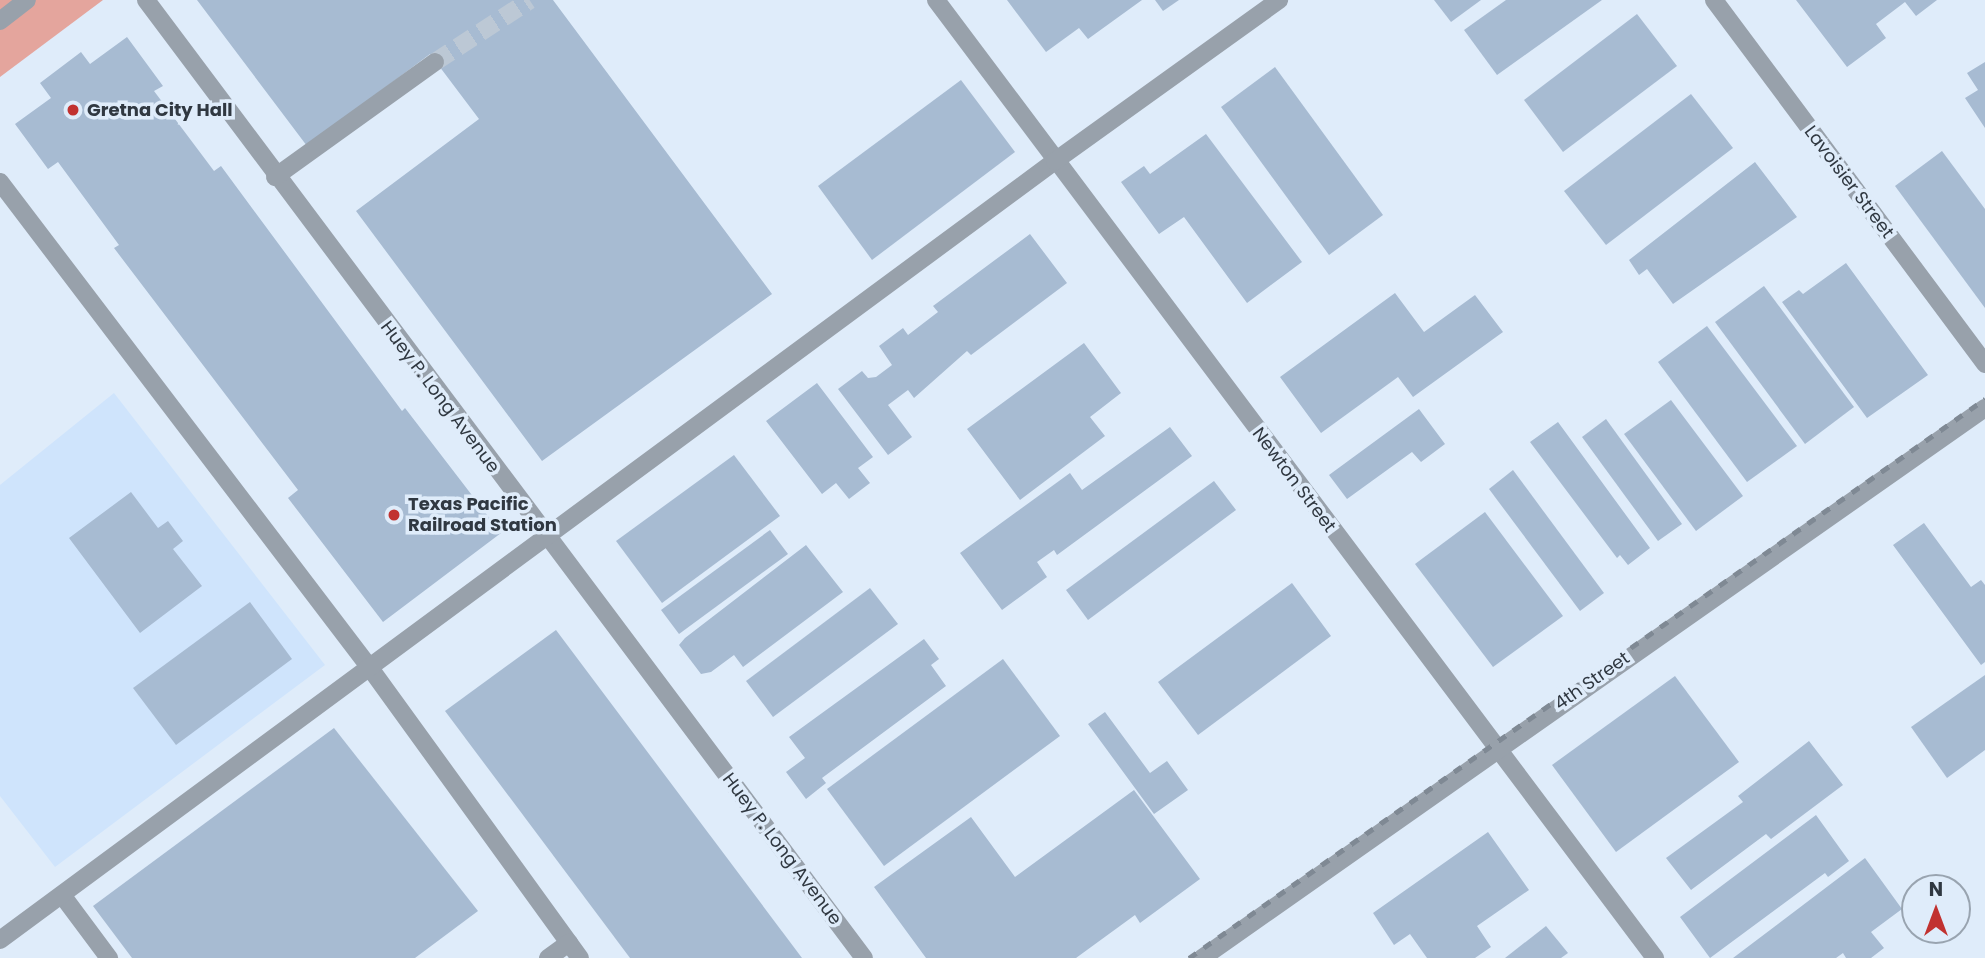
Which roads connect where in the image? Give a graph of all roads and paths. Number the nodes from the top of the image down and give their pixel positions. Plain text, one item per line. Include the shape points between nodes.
1 (27, 0) edge
2 (146, 0) edge
3 (936, 0) edge
4 (1279, 0) edge
5 (1714, 0) edge
6 (0, 21) edge
7 (435, 62) tunnel mouth
8 (1055, 161) junction
9 (275, 177) junction
10 (0, 182) edge
11 (1985, 364) edge
12 (1985, 408) edge
13 (545, 536) junction
14 (370, 668) junction
15 (1495, 749) junction
16 (62, 895) junction
17 (0, 940) edge
18 (569, 943) junction
19 (109, 958) edge
20 (548, 958) edge
21 (580, 958) edge
22 (864, 958) edge
23 (1202, 958) edge
24 (1655, 958) edge

1 - 6 street
2 - 9 street, Huey P. Long Avenue
3 - 8 street, Newton Street
4 - 8 street
5 - 11 street, Lavoisier Street
7 - 9 street
8 - 13 street
8 - 15 street, Newton Street
9 - 13 street, Huey P. Long Avenue
10 - 14 street
12 - 15 street, 4th Street
13 - 14 street
13 - 22 street, Huey P. Long Avenue
14 - 16 street
14 - 18 street
15 - 23 street, 4th Street
15 - 24 street, Newton Street
16 - 17 street
16 - 19 street
18 - 20 street
18 - 21 street

